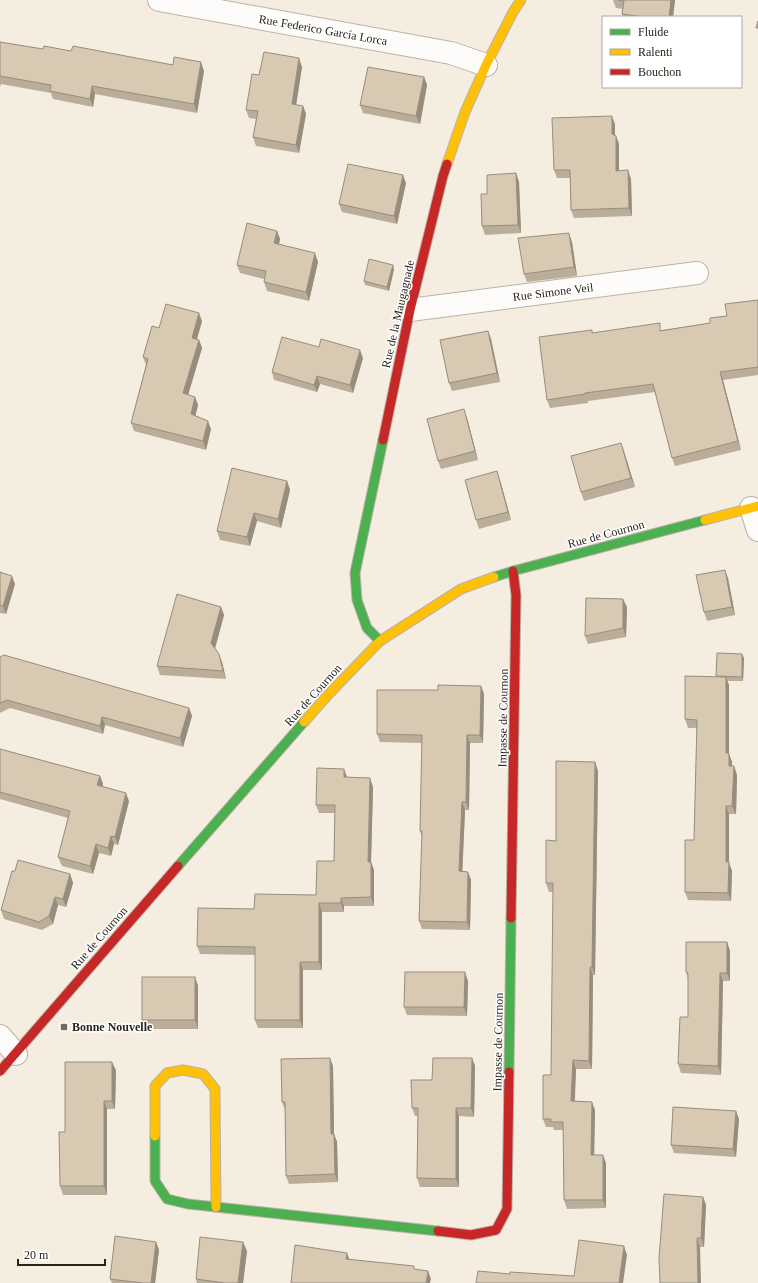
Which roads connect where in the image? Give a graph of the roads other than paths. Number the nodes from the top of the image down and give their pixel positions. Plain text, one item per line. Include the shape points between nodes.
1 (159, 0) edge
2 (521, 0) edge
3 (486, 65) junction
4 (697, 273) dead end
5 (410, 310) junction
6 (754, 507) edge
7 (758, 530) edge
8 (513, 571) junction
9 (380, 641) junction
10 (0, 1036) edge
11 (16, 1054) junction
12 (0, 1072) edge
13 (216, 1207) junction

1 - 3 street, Rue Federico García Lorca via 451,53
2 - 3 street, Rue de la Maugagnade
3 - 5 street, Rue de la Maugagnade via 465,112 443,176
4 - 5 street, Rue Simone Veil
5 - 9 street, Rue de la Maugagnade via 355,573 357,600 362,614 368,628
6 - 7 street
6 - 8 street, Rue de Cournon
8 - 9 street, Rue de Cournon via 461,589
8 - 13 street, Impasse de Cournon via 516,595 507,1209 496,1230 471,1235
9 - 11 street, Rue de Cournon via 327,696
10 - 11 street
11 - 12 street, Rue de Cournon
13 - 13 street, Impasse de Cournon via 188,1204 167,1198 155,1181 156,1086 167,1073 184,1070 203,1074 215,1089

